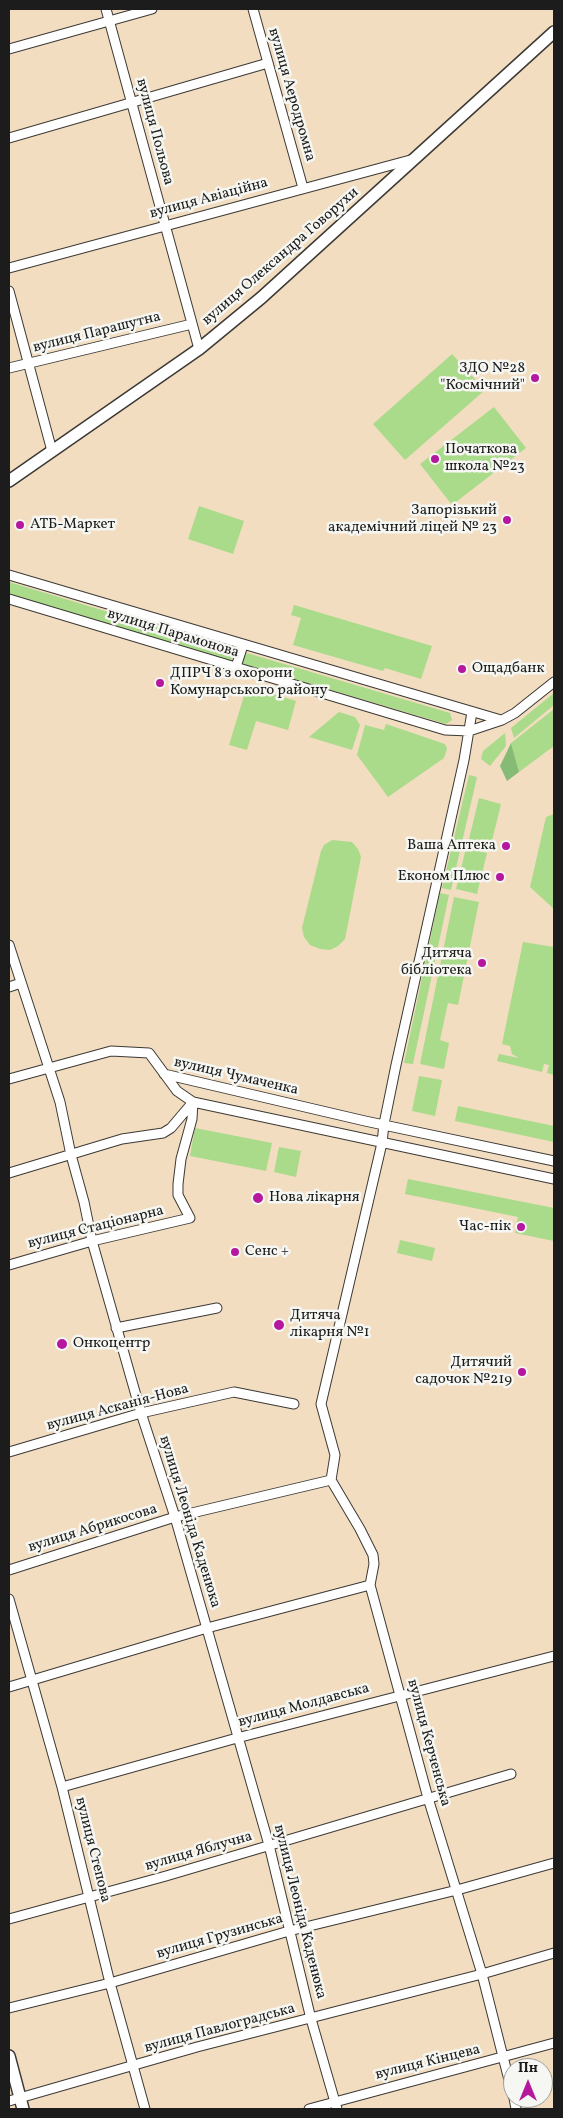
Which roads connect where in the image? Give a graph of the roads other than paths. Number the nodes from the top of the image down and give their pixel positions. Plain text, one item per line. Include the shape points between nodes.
1 (106, 9) edge
2 (152, 9) edge
3 (253, 9) edge
4 (109, 21) junction
5 (554, 32) edge
6 (9, 49) edge
7 (268, 64) junction
8 (132, 103) junction
9 (9, 138) edge
10 (416, 158) junction
11 (303, 188) junction
12 (165, 225) junction
13 (9, 268) edge
14 (9, 291) edge
15 (192, 324) junction
16 (199, 349) junction
17 (29, 364) junction
18 (9, 368) edge
19 (52, 451) junction
20 (9, 481) edge
21 (9, 575) edge
22 (9, 599) edge
23 (243, 645) junction
24 (236, 667) junction
25 (554, 682) edge
26 (472, 712) junction
27 (502, 720) junction
28 (469, 731) junction
29 (9, 945) edge
30 (21, 983) junction
31 (9, 987) edge
32 (49, 1068) junction
33 (164, 1074) junction
34 (9, 1079) edge
35 (193, 1102) junction
36 (384, 1124) junction
37 (382, 1142) junction
38 (70, 1156) junction
39 (554, 1161) edge
40 (9, 1173) edge
41 (554, 1179) edge
42 (92, 1242) junction
43 (9, 1265) edge
44 (217, 1308) dead end
45 (116, 1328) junction
46 (294, 1404) dead end
47 (141, 1413) junction
48 (9, 1452) edge
49 (331, 1480) junction
50 (175, 1518) junction
51 (9, 1570) edge
52 (370, 1585) junction
53 (9, 1599) edge
54 (207, 1628) junction
55 (554, 1656) edge
56 (32, 1682) junction
57 (9, 1688) edge
58 (400, 1695) junction
59 (237, 1738) junction
60 (510, 1774) dead end
61 (62, 1786) junction
62 (428, 1798) junction
63 (269, 1845) junction
64 (554, 1863) edge
65 (457, 1890) junction
66 (91, 1897) junction
67 (9, 1919) edge
68 (289, 1931) junction
69 (554, 1953) edge
70 (482, 1974) junction
71 (110, 1983) junction
72 (9, 2008) edge
73 (311, 2019) junction
74 (554, 2043) edge
75 (9, 2056) edge
76 (505, 2058) joint
77 (503, 2059) edge
78 (133, 2066) junction
79 (17, 2103) edge
80 (336, 2105) edge
81 (145, 2109) edge
82 (309, 2109) edge

1 - 4 street, вулиця Польова
2 - 4 street
3 - 7 street, вулиця Аеродромна
4 - 6 street
4 - 8 street, вулиця Польова
5 - 10 main road, вулиця Олександра Говорухи
7 - 8 street
7 - 11 street, вулиця Аеродромна
8 - 9 street
8 - 12 street, вулиця Польова
10 - 11 street, вулиця Авіаційна
10 - 16 main road, вулиця Олександра Говорухи via 261,298
11 - 12 street, вулиця Авіаційна
12 - 13 street, вулиця Авіаційна
12 - 15 street, вулиця Польова
14 - 17 street
15 - 16 street, вулиця Польова
15 - 17 street, вулиця Парашутна
16 - 19 main road, вулиця Олександра Говорухи
17 - 18 street, вулиця Парашутна
17 - 19 street
19 - 20 main road, вулиця Олександра Говорухи
21 - 23 street, вулиця Парамонова
22 - 24 street, вулиця Парамонова
23 - 24 street
23 - 26 street, вулиця Парамонова
24 - 28 street, вулиця Парамонова via 444,730
25 - 27 street, вулиця Парамонова
26 - 27 street, вулиця Парамонова
26 - 28 street
27 - 28 street, вулиця Парамонова
28 - 36 street
29 - 30 street, вулиця Леоніда Каденюка
30 - 31 street
30 - 32 street, вулиця Леоніда Каденюка
32 - 33 street via 117,1050 149,1053
32 - 34 street
32 - 38 street, вулиця Леоніда Каденюка via 66,1125
33 - 35 street, вулиця Чумаченка via 177,1091
33 - 36 street, вулиця Чумаченка
35 - 37 street, вулиця Чумаченка
35 - 38 street via 163,1133 122,1139
35 - 42 street, вулиця Стаціонарна via 178,1184 178,1194 190,1218
36 - 37 street
36 - 39 street, вулиця Чумаченка
37 - 41 street, вулиця Чумаченка
37 - 49 street via 321,1404 335,1455
38 - 40 street
38 - 42 street, вулиця Леоніда Каденюка
42 - 43 street, вулиця Стаціонарна
42 - 45 street, вулиця Леоніда Каденюка
44 - 45 street
45 - 47 street, вулиця Леоніда Каденюка
46 - 47 street, вулиця Асканія-Нова via 234,1392
47 - 48 street, вулиця Асканія-Нова
47 - 50 street, вулиця Леоніда Каденюка
49 - 50 street, вулиця Абрикосова
49 - 52 street, вулиця Керченська via 373,1555
50 - 51 street, вулиця Абрикосова
50 - 54 street, вулиця Леоніда Каденюка
52 - 54 street
52 - 58 street, вулиця Керченська
53 - 56 street, вулиця Степова
54 - 56 street
54 - 59 street, вулиця Леоніда Каденюка
55 - 58 street, вулиця Молдавська
56 - 57 street
56 - 61 street, вулиця Степова
58 - 59 street, вулиця Молдавська
58 - 62 street, вулиця Керченська
59 - 61 street, вулиця Молдавська
59 - 63 street, вулиця Леоніда Каденюка
60 - 62 street, вулиця Яблучна
61 - 66 street, вулиця Степова
62 - 63 street, вулиця Яблучна
62 - 65 street, вулиця Керченська
63 - 66 street, вулиця Яблучна
63 - 68 street, вулиця Леоніда Каденюка
64 - 65 street, вулиця Грузинська
65 - 68 street, вулиця Грузинська
65 - 70 street, вулиця Керченська
66 - 67 street, вулиця Яблучна
66 - 71 street, вулиця Степова
68 - 71 street, вулиця Грузинська
68 - 73 street, вулиця Леоніда Каденюка
69 - 70 street, вулиця Павлоградська
70 - 73 street, вулиця Павлоградська
70 - 76 street, вулиця Керченська
71 - 72 street, вулиця Грузинська
71 - 78 street, вулиця Степова
73 - 78 street, вулиця Павлоградська
73 - 80 street, вулиця Леоніда Каденюка
74 - 76 street, вулиця Кінцева
75 - 79 main road
77 - 80 street, вулиця Кінцева
78 - 79 street, вулиця Павлоградська
78 - 81 street, вулиця Степова
80 - 82 street, вулиця Кінцева

